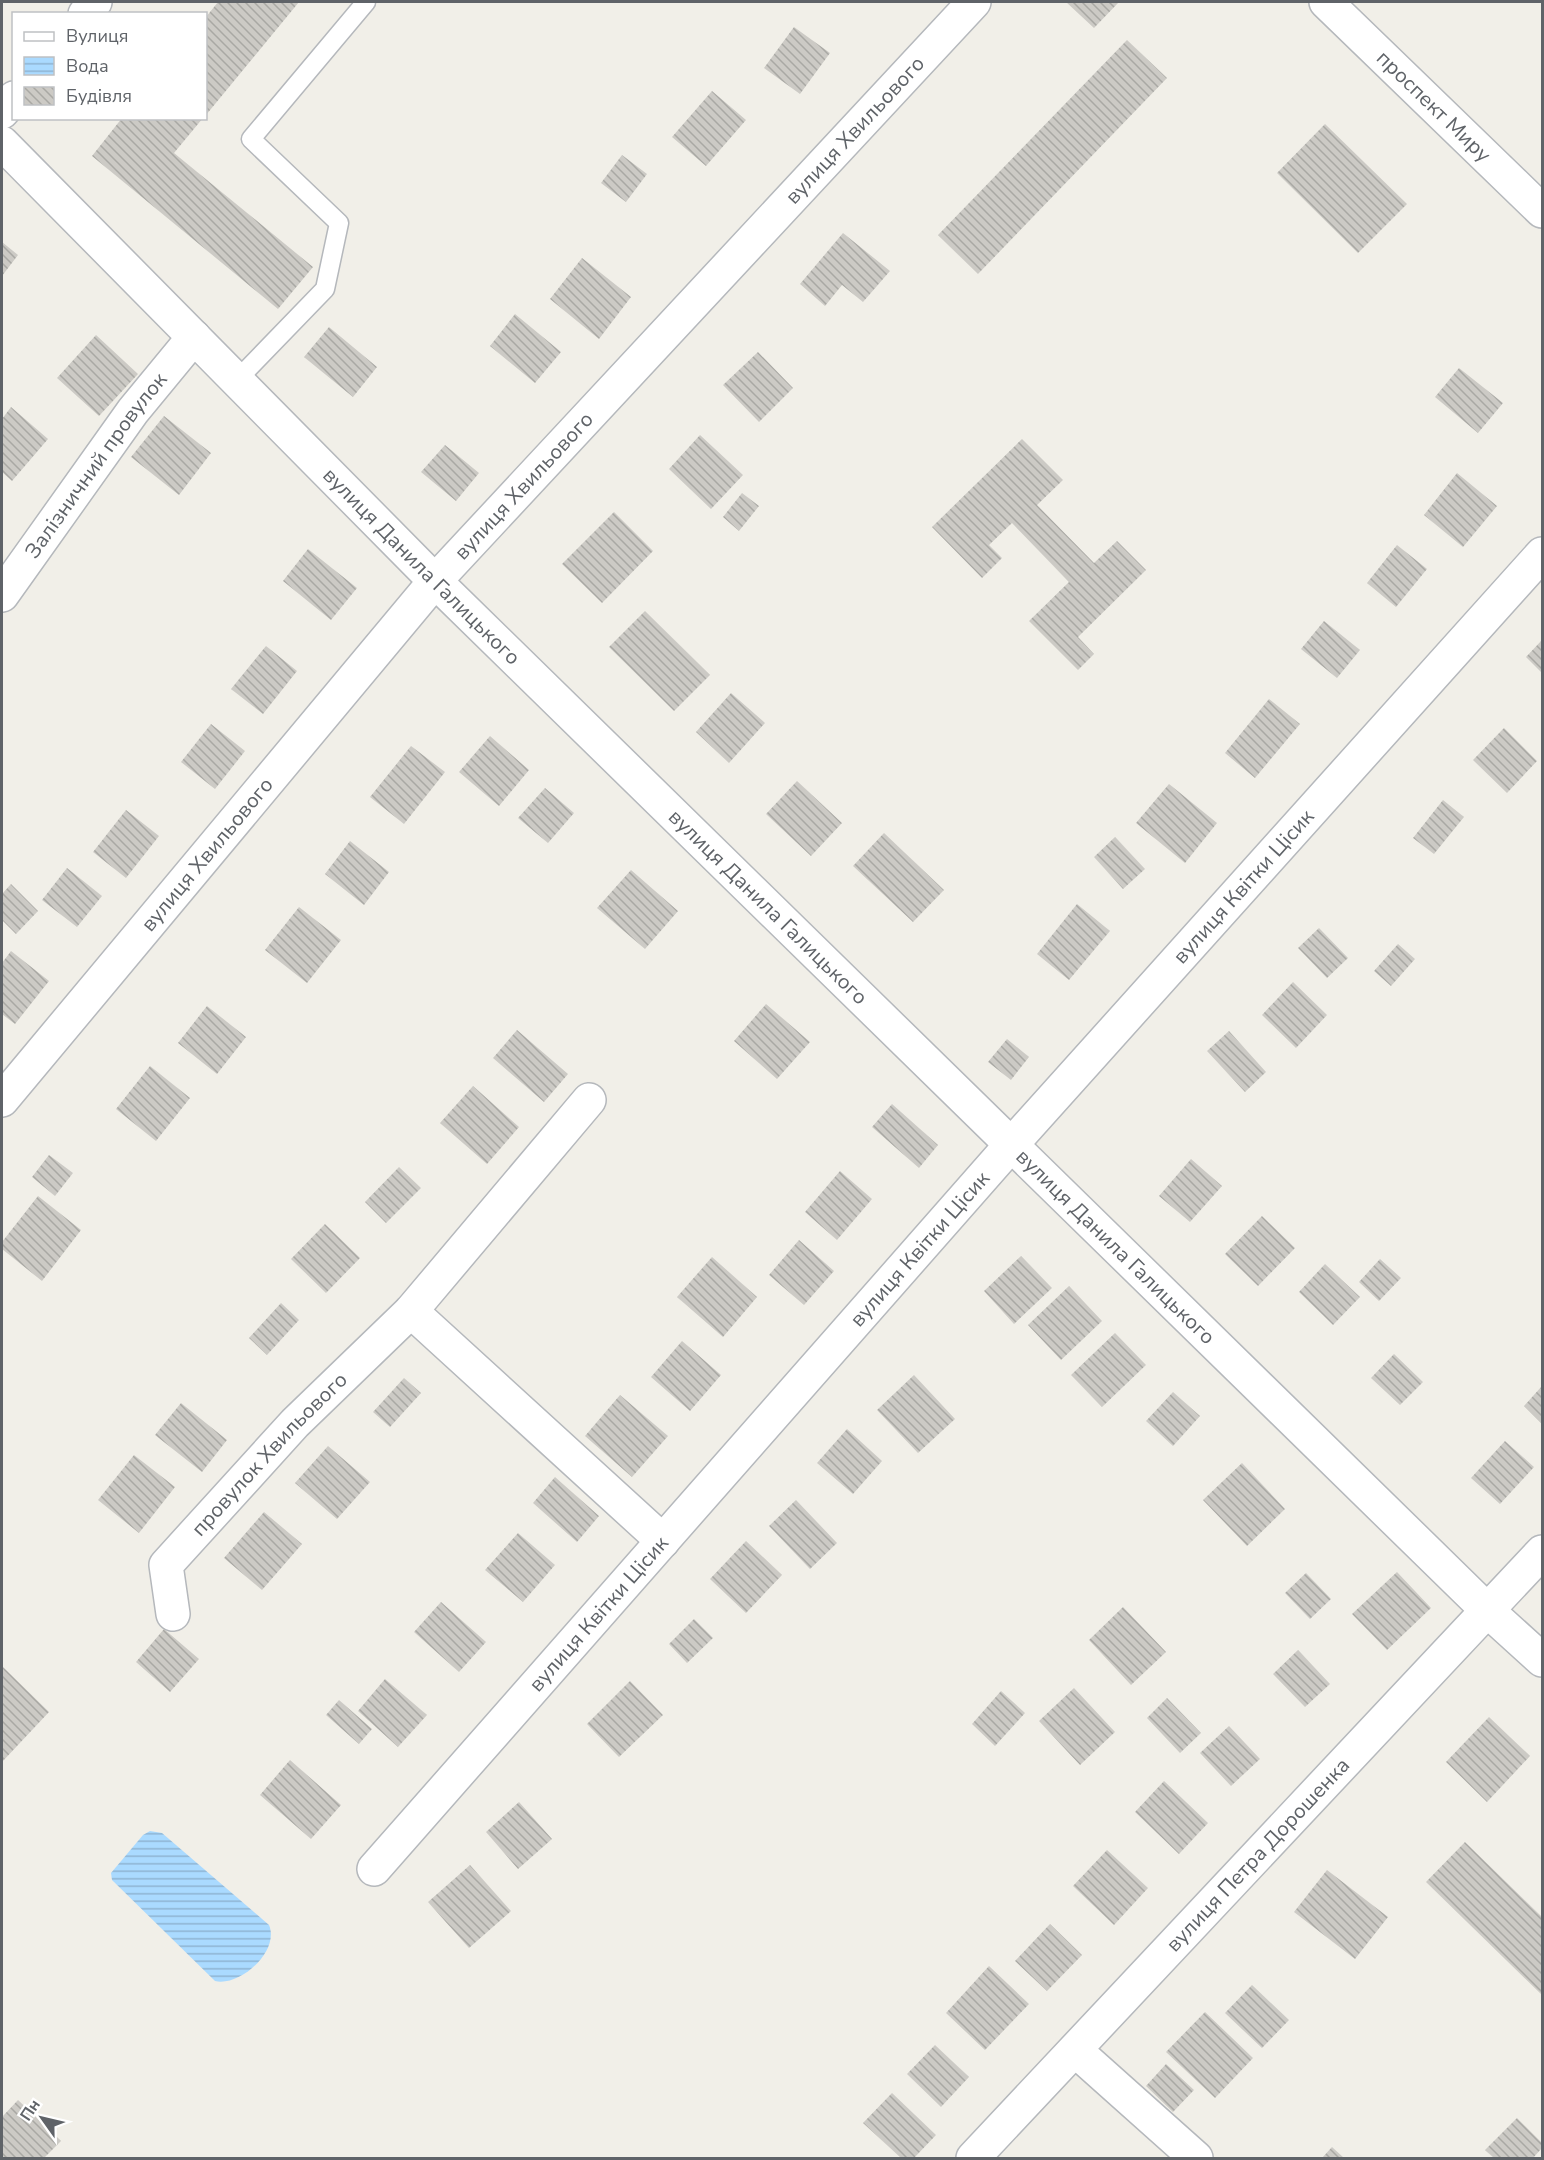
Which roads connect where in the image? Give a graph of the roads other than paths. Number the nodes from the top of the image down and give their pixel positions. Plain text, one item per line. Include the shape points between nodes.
1 (366, 2) edge
2 (974, 2) edge
3 (1326, 2) edge
4 (12, 100) edge
5 (2, 112) edge
6 (2, 143) edge
7 (1542, 211) edge
8 (194, 337) junction
9 (237, 380) junction
10 (1542, 554) edge
11 (435, 581) junction
12 (2, 595) edge
13 (2, 1100) edge
14 (589, 1100) dead end
15 (1011, 1145) junction
16 (411, 1311) junction
17 (663, 1541) junction
18 (1542, 1552) edge
19 (1488, 1611) junction
20 (173, 1614) dead end
21 (1542, 1660) edge
22 (374, 1869) dead end
23 (1075, 2050) junction
24 (973, 2158) edge
25 (1196, 2158) edge

1 - 9 lane via 251,139 339,223 325,290
2 - 11 street, вулиця Хвильового
3 - 7 street, проспект Миру
4 - 5 street
6 - 8 street, вулиця Данила Галицького
8 - 9 street, вулиця Данила Галицького
8 - 12 street, Залізничний провулок via 133,411
9 - 11 street, вулиця Данила Галицького
10 - 15 street, вулиця Квітки Цісик
11 - 13 street, вулиця Хвильового
11 - 15 street, вулиця Данила Галицького
14 - 16 street, провулок Хвильового
15 - 17 street, вулиця Квітки Цісик
15 - 19 street, вулиця Данила Галицького
16 - 17 street
16 - 20 street, провулок Хвильового via 295,1423 166,1565
17 - 22 street, вулиця Квітки Цісик
18 - 19 street, вулиця Петра Дорошенка
19 - 21 street, вулиця Данила Галицького
19 - 23 street, вулиця Петра Дорошенка
23 - 24 street, вулиця Петра Дорошенка
23 - 25 street

